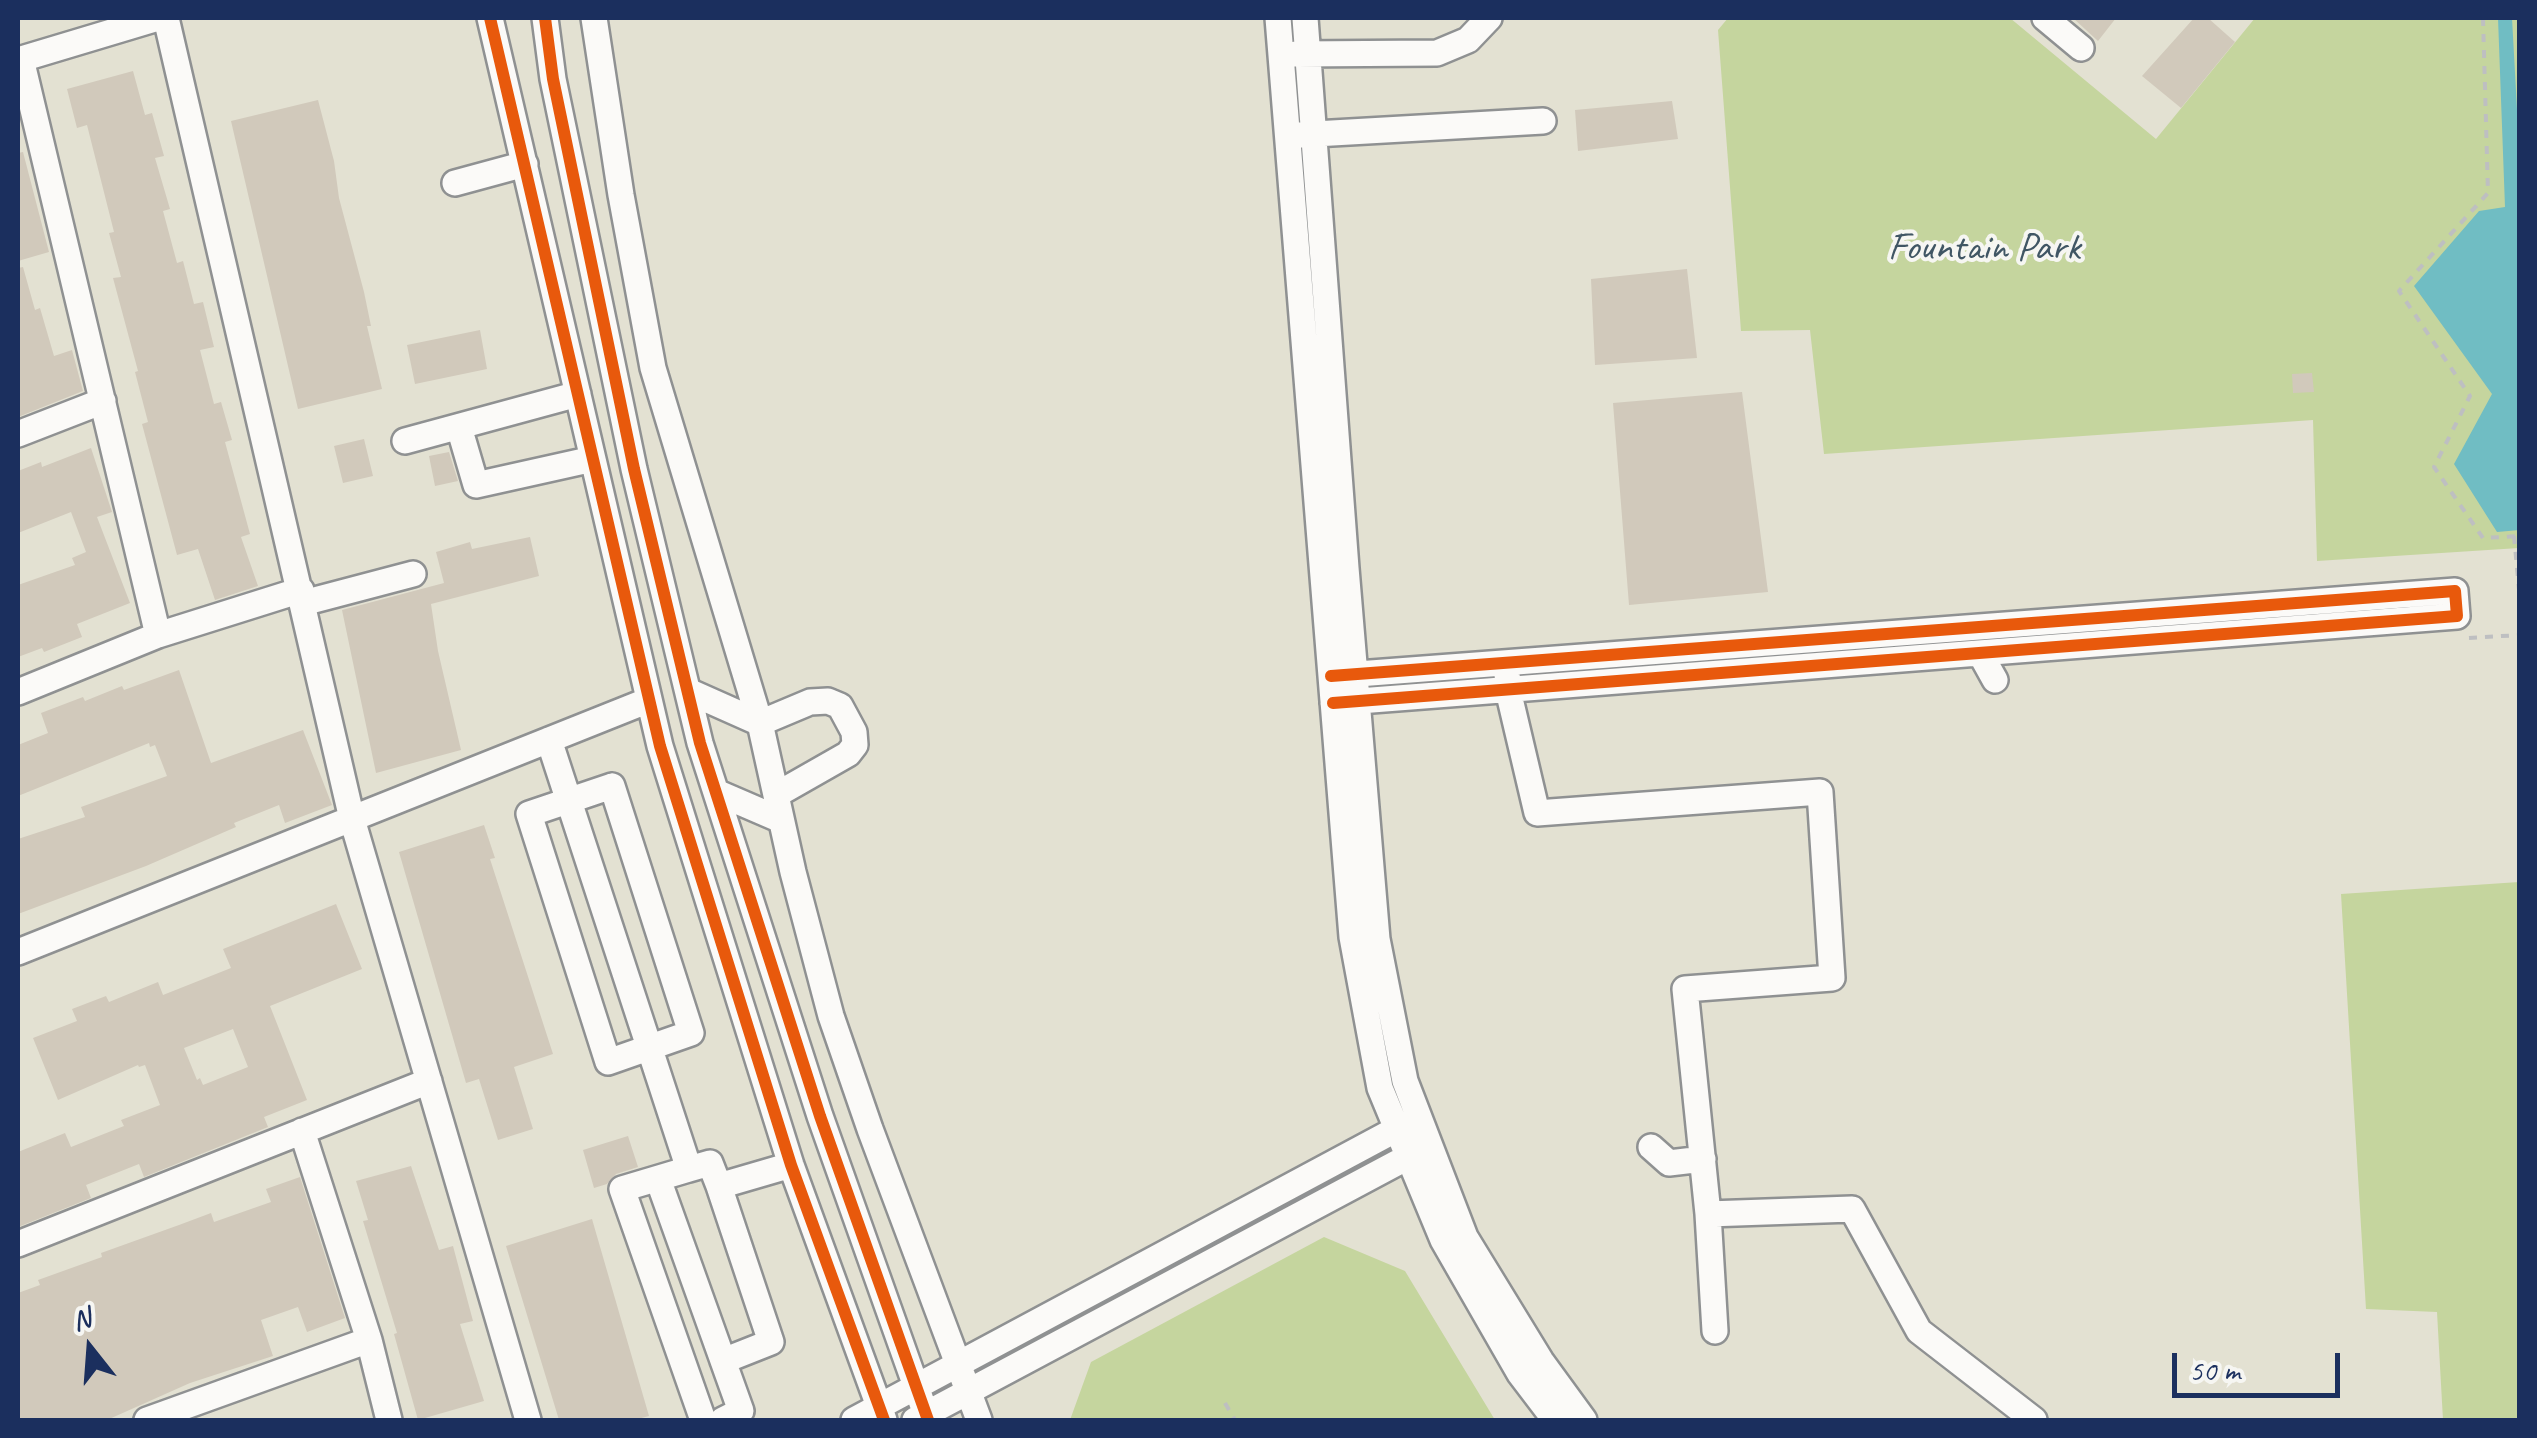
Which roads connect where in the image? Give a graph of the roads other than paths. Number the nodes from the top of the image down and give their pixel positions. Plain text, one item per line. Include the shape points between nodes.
1 (162, 18) edge
2 (490, 18) edge
3 (545, 18) edge
4 (594, 18) edge
5 (1278, 18) edge
6 (1306, 18) edge
7 (1489, 18) edge
8 (2044, 18) edge
9 (2081, 48) dead end
10 (1308, 53) junction
11 (1280, 55) junction
12 (19, 60) edge
13 (1543, 121) dead end
14 (1314, 134) junction
15 (1287, 136) junction
16 (526, 164) junction
17 (455, 184) dead end
18 (578, 394) junction
19 (103, 401) junction
20 (459, 426) junction
21 (18, 434) edge
22 (406, 441) dead end
23 (593, 460) junction
24 (413, 574) dead end
25 (302, 597) junction
26 (2424, 606) dead end
27 (2355, 612) junction
28 (158, 635) junction
29 (2192, 636) junction
30 (1980, 652) junction
31 (2178, 661) dead end
32 (1507, 663) junction
33 (1343, 675) junction
34 (1996, 680) dead end
35 (1508, 690) junction
36 (688, 691) junction
37 (18, 692) edge
38 (649, 700) junction
39 (1345, 702) junction
40 (760, 723) junction
41 (549, 740) junction
42 (716, 792) junction
43 (568, 801) junction
44 (778, 808) junction
45 (352, 819) junction
46 (18, 952) edge
47 (647, 1047) junction
48 (429, 1081) junction
49 (1408, 1123) junction
50 (302, 1132) junction
51 (1651, 1147) dead end
52 (1419, 1151) junction
53 (1703, 1159) junction
54 (790, 1165) junction
55 (689, 1170) junction
56 (658, 1179) junction
57 (718, 1186) junction
58 (1708, 1214) junction
59 (1229, 1220) junction
60 (18, 1244) edge
61 (1243, 1246) junction
62 (1715, 1331) dead end
63 (369, 1340) junction
64 (723, 1360) junction
65 (957, 1365) junction
66 (916, 1387) junction
67 (968, 1392) junction
68 (882, 1414) edge
69 (523, 1418) edge
70 (923, 1419) edge
71 (147, 1420) edge
72 (390, 1420) edge
73 (704, 1420) edge
74 (723, 1420) edge
75 (854, 1420) edge
76 (979, 1420) edge
77 (1554, 1420) edge
78 (1584, 1420) edge
79 (2034, 1420) edge

1 - 12 street
1 - 25 street
2 - 16 street
3 - 36 street via 634,469
4 - 40 street via 653,368
5 - 11 street
6 - 10 street
7 - 10 street via 1468,40 1437,54
8 - 9 street
10 - 11 street
10 - 14 street
11 - 15 street
12 - 19 street
13 - 14 street
14 - 15 street
14 - 33 street
15 - 33 street
16 - 17 street
16 - 18 street
18 - 20 street
18 - 23 street
19 - 21 street
19 - 28 street
20 - 22 street
20 - 23 street via 476,485
23 - 38 street
24 - 25 street
25 - 28 street
25 - 45 street
26 - 27 street
27 - 29 street
27 - 32 street
28 - 37 street
29 - 30 street via 2100,655 2032,660
29 - 31 street
30 - 34 street
30 - 35 street
32 - 33 street
32 - 35 street
33 - 39 street
35 - 39 street
35 - 53 street via 1537,813 1820,792 1832,978 1685,989
36 - 40 street
36 - 42 street
38 - 41 street
38 - 54 street
39 - 49 street via 1352,936 1380,1088
40 - 44 street
40 - 44 street via 828,701 840,706 854,732 848,754
41 - 43 street
41 - 45 street
42 - 44 street
42 - 66 street
43 - 47 street
43 - 47 street via 529,814 608,1062
43 - 47 street via 612,786 655,919 691,1033
44 - 65 street via 832,1016
45 - 46 street
45 - 48 street
47 - 55 street
48 - 50 street
48 - 69 street
49 - 52 street
49 - 59 street
50 - 60 street
50 - 63 street
51 - 53 street via 1669,1162
52 - 61 street
52 - 77 street via 1444,1240 1520,1374
52 - 78 street via 1542,1362
53 - 58 street
54 - 57 street
54 - 68 street
55 - 56 street
55 - 57 street via 710,1163
56 - 64 street
56 - 73 street via 622,1190
57 - 64 street via 772,1342
58 - 62 street
58 - 79 street via 1852,1209 1919,1330
59 - 61 street
59 - 65 street
61 - 67 street
63 - 71 street
63 - 72 street
64 - 74 street via 740,1411
65 - 66 street
65 - 67 street
66 - 68 street
66 - 70 street
67 - 70 street
67 - 76 street
68 - 75 street

